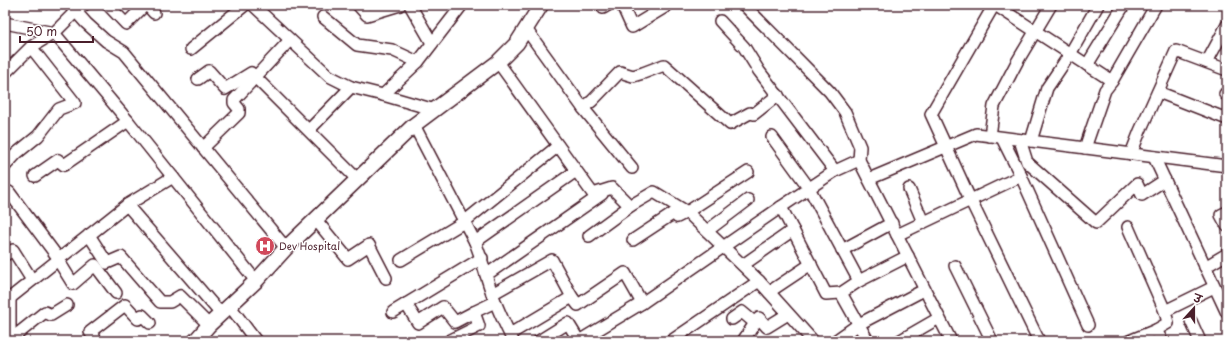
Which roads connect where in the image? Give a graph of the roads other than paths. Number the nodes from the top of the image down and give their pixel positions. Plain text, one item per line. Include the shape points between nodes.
1 (108, 5) edge
2 (244, 5) edge
3 (253, 5) edge
4 (358, 5) edge
5 (400, 5) edge
6 (410, 5) edge
7 (462, 5) edge
8 (541, 5) edge
9 (622, 5) edge
10 (744, 5) edge
11 (994, 5) edge
12 (1051, 5) edge
13 (1098, 5) edge
14 (1124, 5) edge
15 (1156, 5) edge
16 (77, 7) edge
17 (665, 7) dead end
18 (148, 8) edge
19 (323, 17) dead end
20 (720, 21) dead end
21 (5, 23) edge
22 (1227, 25) edge
23 (526, 29) junction
24 (1035, 31) junction
25 (54, 33) junction
26 (290, 40) junction
27 (432, 43) junction
28 (31, 47) junction
29 (191, 49) dead end
30 (1070, 54) junction
31 (418, 62) junction
32 (498, 62) junction
33 (1207, 62) junction
34 (1087, 65) junction
35 (1227, 70) edge
36 (5, 74) edge
37 (255, 76) junction
38 (198, 79) dead end
39 (1112, 81) junction
40 (351, 87) junction
41 (1158, 92) junction
42 (383, 95) junction
43 (778, 95) junction
44 (583, 108) junction
45 (435, 110) junction
46 (1227, 119) edge
47 (128, 121) junction
48 (414, 125) junction
49 (309, 130) junction
50 (990, 136) junction
51 (772, 137) dead end
52 (1002, 138) junction
53 (1020, 140) junction
54 (1031, 141) junction
55 (558, 146) junction
56 (945, 146) junction
57 (203, 148) junction
58 (1085, 148) junction
59 (1131, 154) junction
60 (1154, 157) junction
61 (859, 160) junction
62 (5, 166) edge
63 (1227, 166) edge
64 (632, 168) dead end
65 (576, 171) junction
66 (835, 171) junction
67 (748, 172) dead end
68 (35, 176) dead end
69 (1021, 176) junction
70 (173, 177) junction
71 (357, 179) junction
72 (869, 179) junction
73 (1165, 180) junction
74 (809, 188) junction
75 (909, 189) dead end
76 (607, 190) junction
77 (9, 192) dead end
78 (970, 199) junction
79 (748, 200) dead end
80 (127, 205) junction
81 (630, 206) junction
82 (781, 206) junction
83 (687, 212) junction
84 (1227, 212) edge
85 (316, 220) junction
86 (464, 222) junction
87 (923, 222) junction
88 (892, 223) junction
89 (1227, 226) edge
90 (1128, 227) dead end
91 (793, 230) junction
92 (707, 231) junction
93 (897, 234) junction
94 (89, 236) junction
95 (589, 236) dead end
96 (633, 240) dead end
97 (475, 242) junction
98 (724, 247) junction
99 (286, 248) junction
100 (842, 250) junction
101 (1227, 254) edge
102 (5, 255) edge
103 (908, 256) junction
104 (482, 258) junction
105 (58, 260) junction
106 (401, 260) dead end
107 (811, 264) junction
108 (743, 265) junction
109 (955, 266) dead end
110 (1205, 267) junction
111 (486, 275) junction
112 (386, 278) dead end
113 (32, 280) junction
114 (256, 281) junction
115 (759, 281) junction
116 (859, 281) junction
117 (1214, 287) junction
118 (924, 290) junction
119 (769, 292) junction
120 (116, 293) dead end
121 (841, 293) junction
122 (572, 297) junction
123 (494, 298) junction
124 (8, 300) edge
125 (1224, 301) edge
126 (642, 303) junction
127 (406, 304) junction
128 (67, 306) dead end
129 (225, 310) junction
130 (1165, 311) junction
131 (393, 312) dead end
132 (474, 312) junction
133 (1227, 313) edge
134 (788, 314) junction
135 (732, 318) dead end
136 (939, 318) junction
137 (1191, 321) dead end
138 (150, 322) dead end
139 (755, 323) junction
140 (858, 324) junction
141 (209, 325) junction
142 (1088, 325) dead end
143 (1156, 330) junction
144 (12, 336) edge
145 (511, 338) edge
146 (97, 341) edge
147 (195, 341) edge
148 (256, 341) edge
149 (449, 341) edge
150 (539, 341) edge
151 (671, 341) edge
152 (743, 341) edge
153 (813, 341) edge
154 (835, 341) edge
155 (868, 341) edge
156 (899, 341) edge
157 (951, 341) edge
158 (992, 341) edge
159 (1039, 341) edge
160 (1130, 341) edge
161 (1162, 341) edge
162 (1200, 341) edge

1 - 18 street via 126,24
2 - 29 street
3 - 26 street
4 - 5 street via 367,15
6 - 27 street
7 - 27 street
8 - 23 main road
9 - 17 street via 632,27
10 - 61 street via 830,92 845,112 860,147
11 - 24 street
11 - 56 street via 931,114
12 - 24 street
13 - 30 street
14 - 34 street
15 - 39 street
16 - 25 street
16 - 57 street via 86,23 106,41 124,52
19 - 31 street via 357,45 392,50
20 - 43 street via 744,47
21 - 25 street
22 - 33 street
23 - 32 main road via 518,43
23 - 44 street
24 - 30 street
24 - 50 street via 994,106
25 - 28 street
25 - 47 street
26 - 37 street
26 - 40 street via 329,76
27 - 31 street
28 - 36 street
28 - 62 street via 76,103 59,109 38,136
30 - 34 street
30 - 54 street via 1047,88
31 - 42 street
32 - 45 main road
32 - 55 street
33 - 35 street
33 - 41 street via 1176,51
34 - 39 street
37 - 38 street via 251,73 225,89 209,71
37 - 49 street
37 - 57 street via 234,100 239,113
39 - 58 street via 1105,90
40 - 42 street
40 - 49 street
41 - 46 street
41 - 59 street
42 - 45 street
43 - 44 street via 754,114 750,113 730,124 664,65 633,76 620,72
43 - 66 street
44 - 64 street
45 - 48 main road
47 - 68 street via 64,165 58,160
47 - 70 street
48 - 71 main road
48 - 86 street
49 - 71 street
50 - 52 street
50 - 56 street via 976,134
51 - 74 street
52 - 53 street
52 - 69 street
53 - 54 street
53 - 73 street via 1026,162 1096,222 1137,184 1142,195
54 - 58 street
55 - 65 street
55 - 86 street
56 - 72 street
56 - 78 street
57 - 99 street
58 - 59 street
59 - 60 street
60 - 63 street
60 - 73 street
61 - 66 street
61 - 72 street
65 - 76 street via 593,194
65 - 97 street
66 - 74 street
67 - 83 street
69 - 78 street
69 - 142 street
70 - 80 street
70 - 114 street
71 - 85 main road
72 - 88 street
73 - 110 street
74 - 82 street
74 - 100 street
75 - 87 street
76 - 81 street via 612,188
76 - 111 street
77 - 105 street
78 - 87 street
78 - 159 street
79 - 92 street
80 - 94 street
80 - 129 street
81 - 83 street via 654,192
81 - 95 street
82 - 91 street
82 - 98 street
83 - 92 street
83 - 96 street via 677,216 674,213
84 - 89 street via 1221,215
85 - 99 main road
85 - 112 street via 348,259 369,245
86 - 97 street
86 - 106 street
87 - 93 street
88 - 93 street
88 - 100 street
90 - 130 street
91 - 107 street
91 - 108 street
92 - 98 street
93 - 103 street
94 - 105 street
94 - 141 street via 107,264 121,257 160,302 170,302 180,296
97 - 104 street
98 - 108 street
98 - 126 street
99 - 114 main road
100 - 116 street
101 - 110 street
102 - 113 street via 13,250
103 - 116 street
103 - 118 street
104 - 111 street
104 - 127 street
105 - 113 street
105 - 120 street via 73,284 95,265
107 - 119 street
107 - 121 street via 826,294
108 - 115 street
109 - 158 street
110 - 117 street
111 - 123 street
113 - 124 street
114 - 129 main road
115 - 119 street
115 - 151 street
116 - 121 street
117 - 125 street
117 - 130 street
118 - 136 street
118 - 140 street
119 - 134 street
121 - 140 street
122 - 123 street via 552,260
122 - 126 street via 578,305 625,273
122 - 145 street
123 - 132 street
123 - 145 street
124 - 144 street
125 - 133 street
126 - 150 street via 579,341 568,323
127 - 131 street
127 - 132 street via 418,323 443,308 455,322
128 - 144 street via 51,315 45,312
129 - 141 main road
129 - 148 street
130 - 143 street via 1168,323
132 - 149 street via 479,326
134 - 139 street via 767,327 759,318
134 - 153 street
135 - 139 street via 742,312
136 - 156 street
136 - 157 street
137 - 162 street
138 - 146 street via 142,315 138,319 125,305 90,332
139 - 152 street
140 - 154 street
140 - 155 street
141 - 147 main road
143 - 160 street
143 - 161 street

